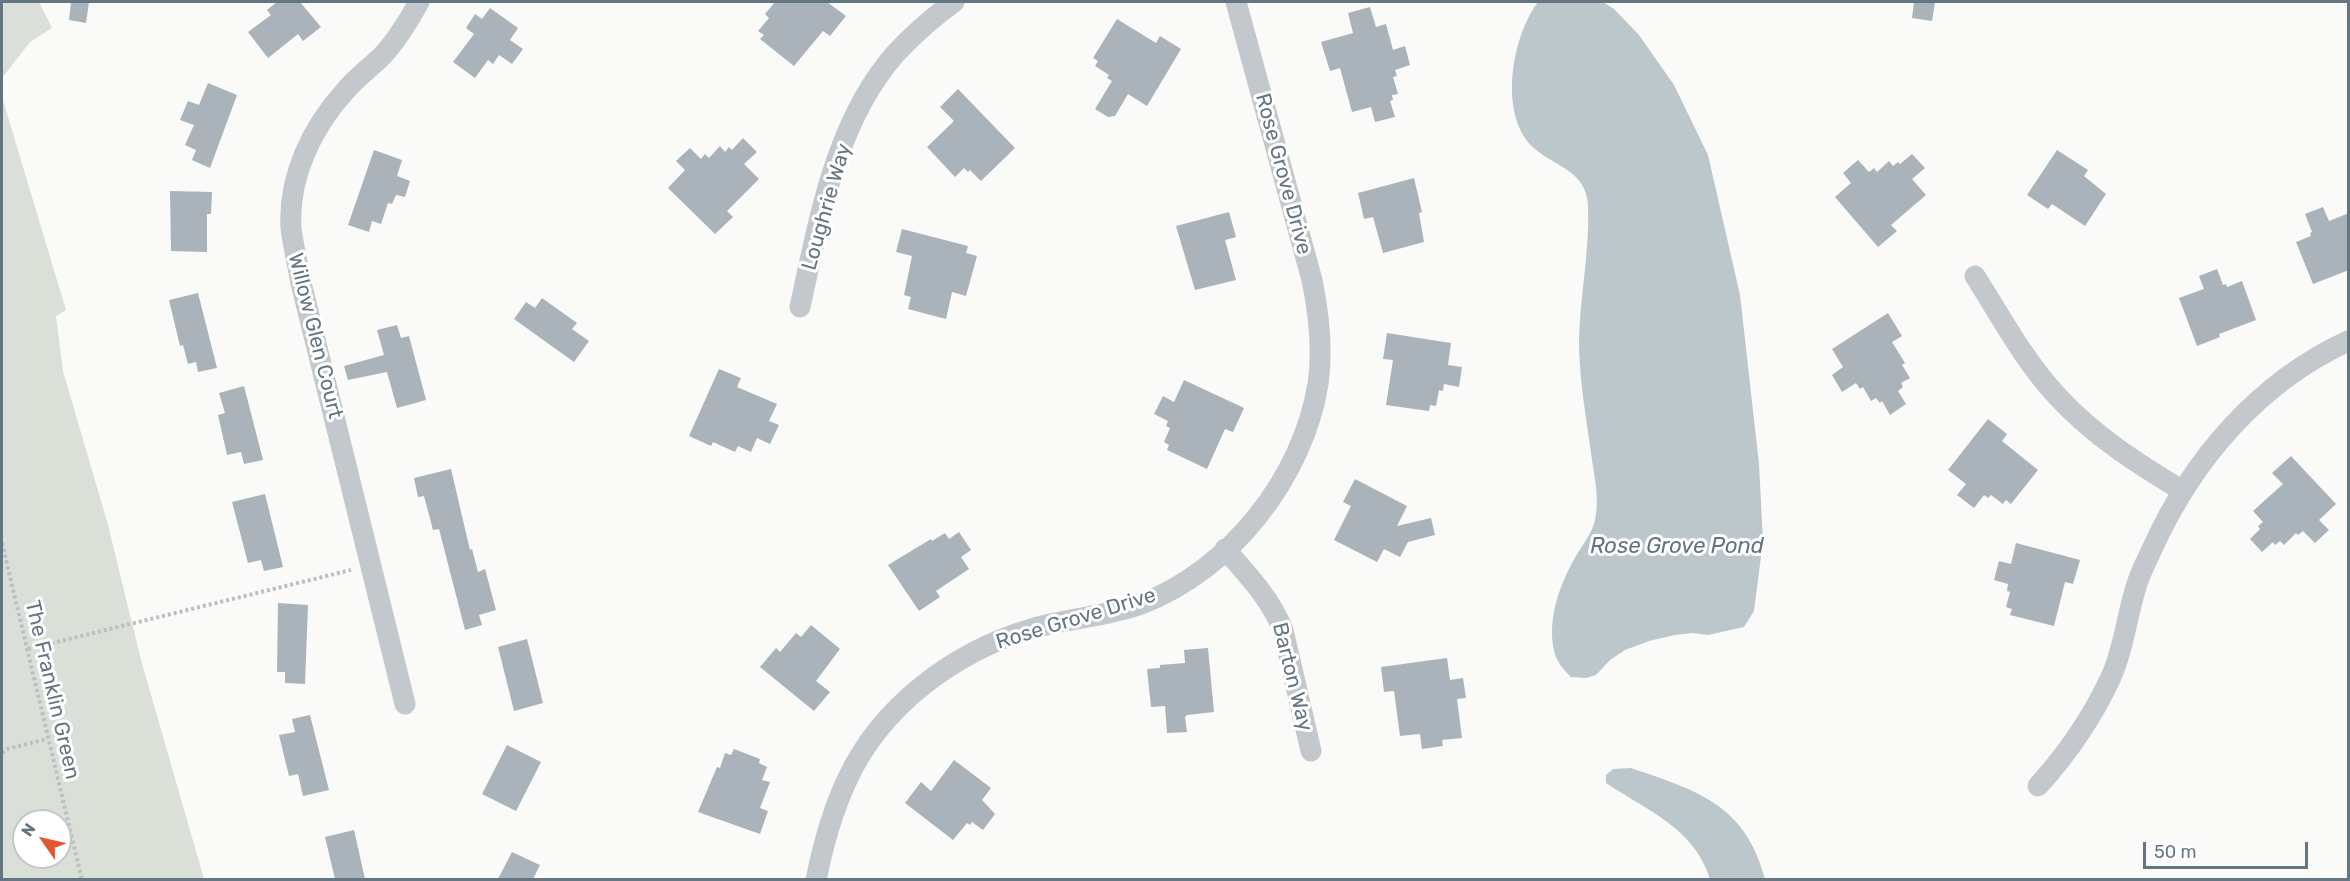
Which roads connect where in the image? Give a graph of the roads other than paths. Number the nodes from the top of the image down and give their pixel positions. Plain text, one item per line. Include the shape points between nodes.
1 (419, 2) edge
2 (954, 2) edge
3 (1236, 2) edge
4 (1975, 276) dead end
5 (800, 307) dead end
6 (2349, 341) edge
7 (2183, 490) junction
8 (1225, 549) junction
9 (405, 704) dead end
10 (1311, 751) dead end
11 (2038, 786) dead end
12 (816, 879) edge

1 - 9 street, Willow Glen Court via 384,53 325,115 308,144 292,200 293,241 301,283
2 - 5 street, Loughrie Way via 895,54 860,106 829,184
3 - 8 street, Rose Grove Drive via 1312,280 1320,352 1318,383 1292,465 1256,518
4 - 7 street via 2057,396 2102,437
6 - 7 street via 2300,368 2262,398 2202,461
7 - 11 street via 2138,581 2111,676 2084,726
8 - 10 street, Barton Way via 1266,598 1283,630
8 - 12 street, Rose Grove Drive via 1192,576 1141,604 1061,621 1002,639 954,663 926,684 893,713 847,779 828,828

